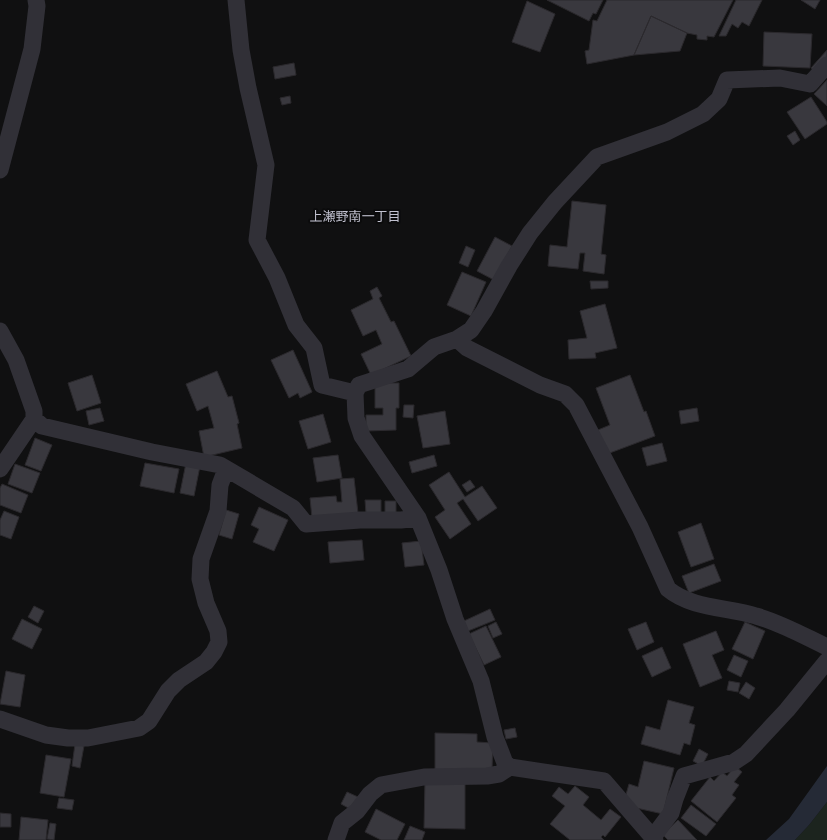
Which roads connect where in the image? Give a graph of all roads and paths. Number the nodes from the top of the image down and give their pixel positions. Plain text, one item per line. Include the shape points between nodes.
1 (36, 0) edge
2 (236, 0) edge
3 (827, 65) edge
4 (0, 170) edge
5 (0, 331) edge
6 (457, 339) junction
7 (355, 393) junction
8 (34, 418) junction
9 (0, 469) edge
10 (226, 469) junction
11 (418, 518) junction
12 (827, 647) edge
13 (827, 662) edge
14 (0, 719) edge
15 (510, 767) junction
16 (654, 839) edge
17 (336, 840) edge

1 - 4 street via 32,49
2 - 7 street via 241,50 266,165 257,240 278,278 296,325 314,348 322,384
3 - 6 street via 810,84 780,78 727,80 719,99 703,114 667,132 598,157 555,202 530,233 471,330
5 - 8 street via 16,360 34,411
6 - 7 street via 434,348 408,369 359,385
6 - 12 street via 467,348 566,394 576,404 640,527 668,589 690,601 756,616
7 - 11 street via 356,418 362,436
8 - 9 street
8 - 10 street via 42,426 220,465
10 - 11 street via 293,508 306,524
10 - 14 street via 220,485 218,511 201,559 200,579 204,597 218,631 219,642 206,662 179,680 168,691 148,721 139,728 88,738 68,738 46,735
11 - 15 street via 481,681 495,737 505,763
13 - 16 street via 746,754 734,762 684,776 672,813
15 - 16 street via 604,781
15 - 17 street via 499,774 487,776 424,777 381,785 370,794 358,811 342,823

